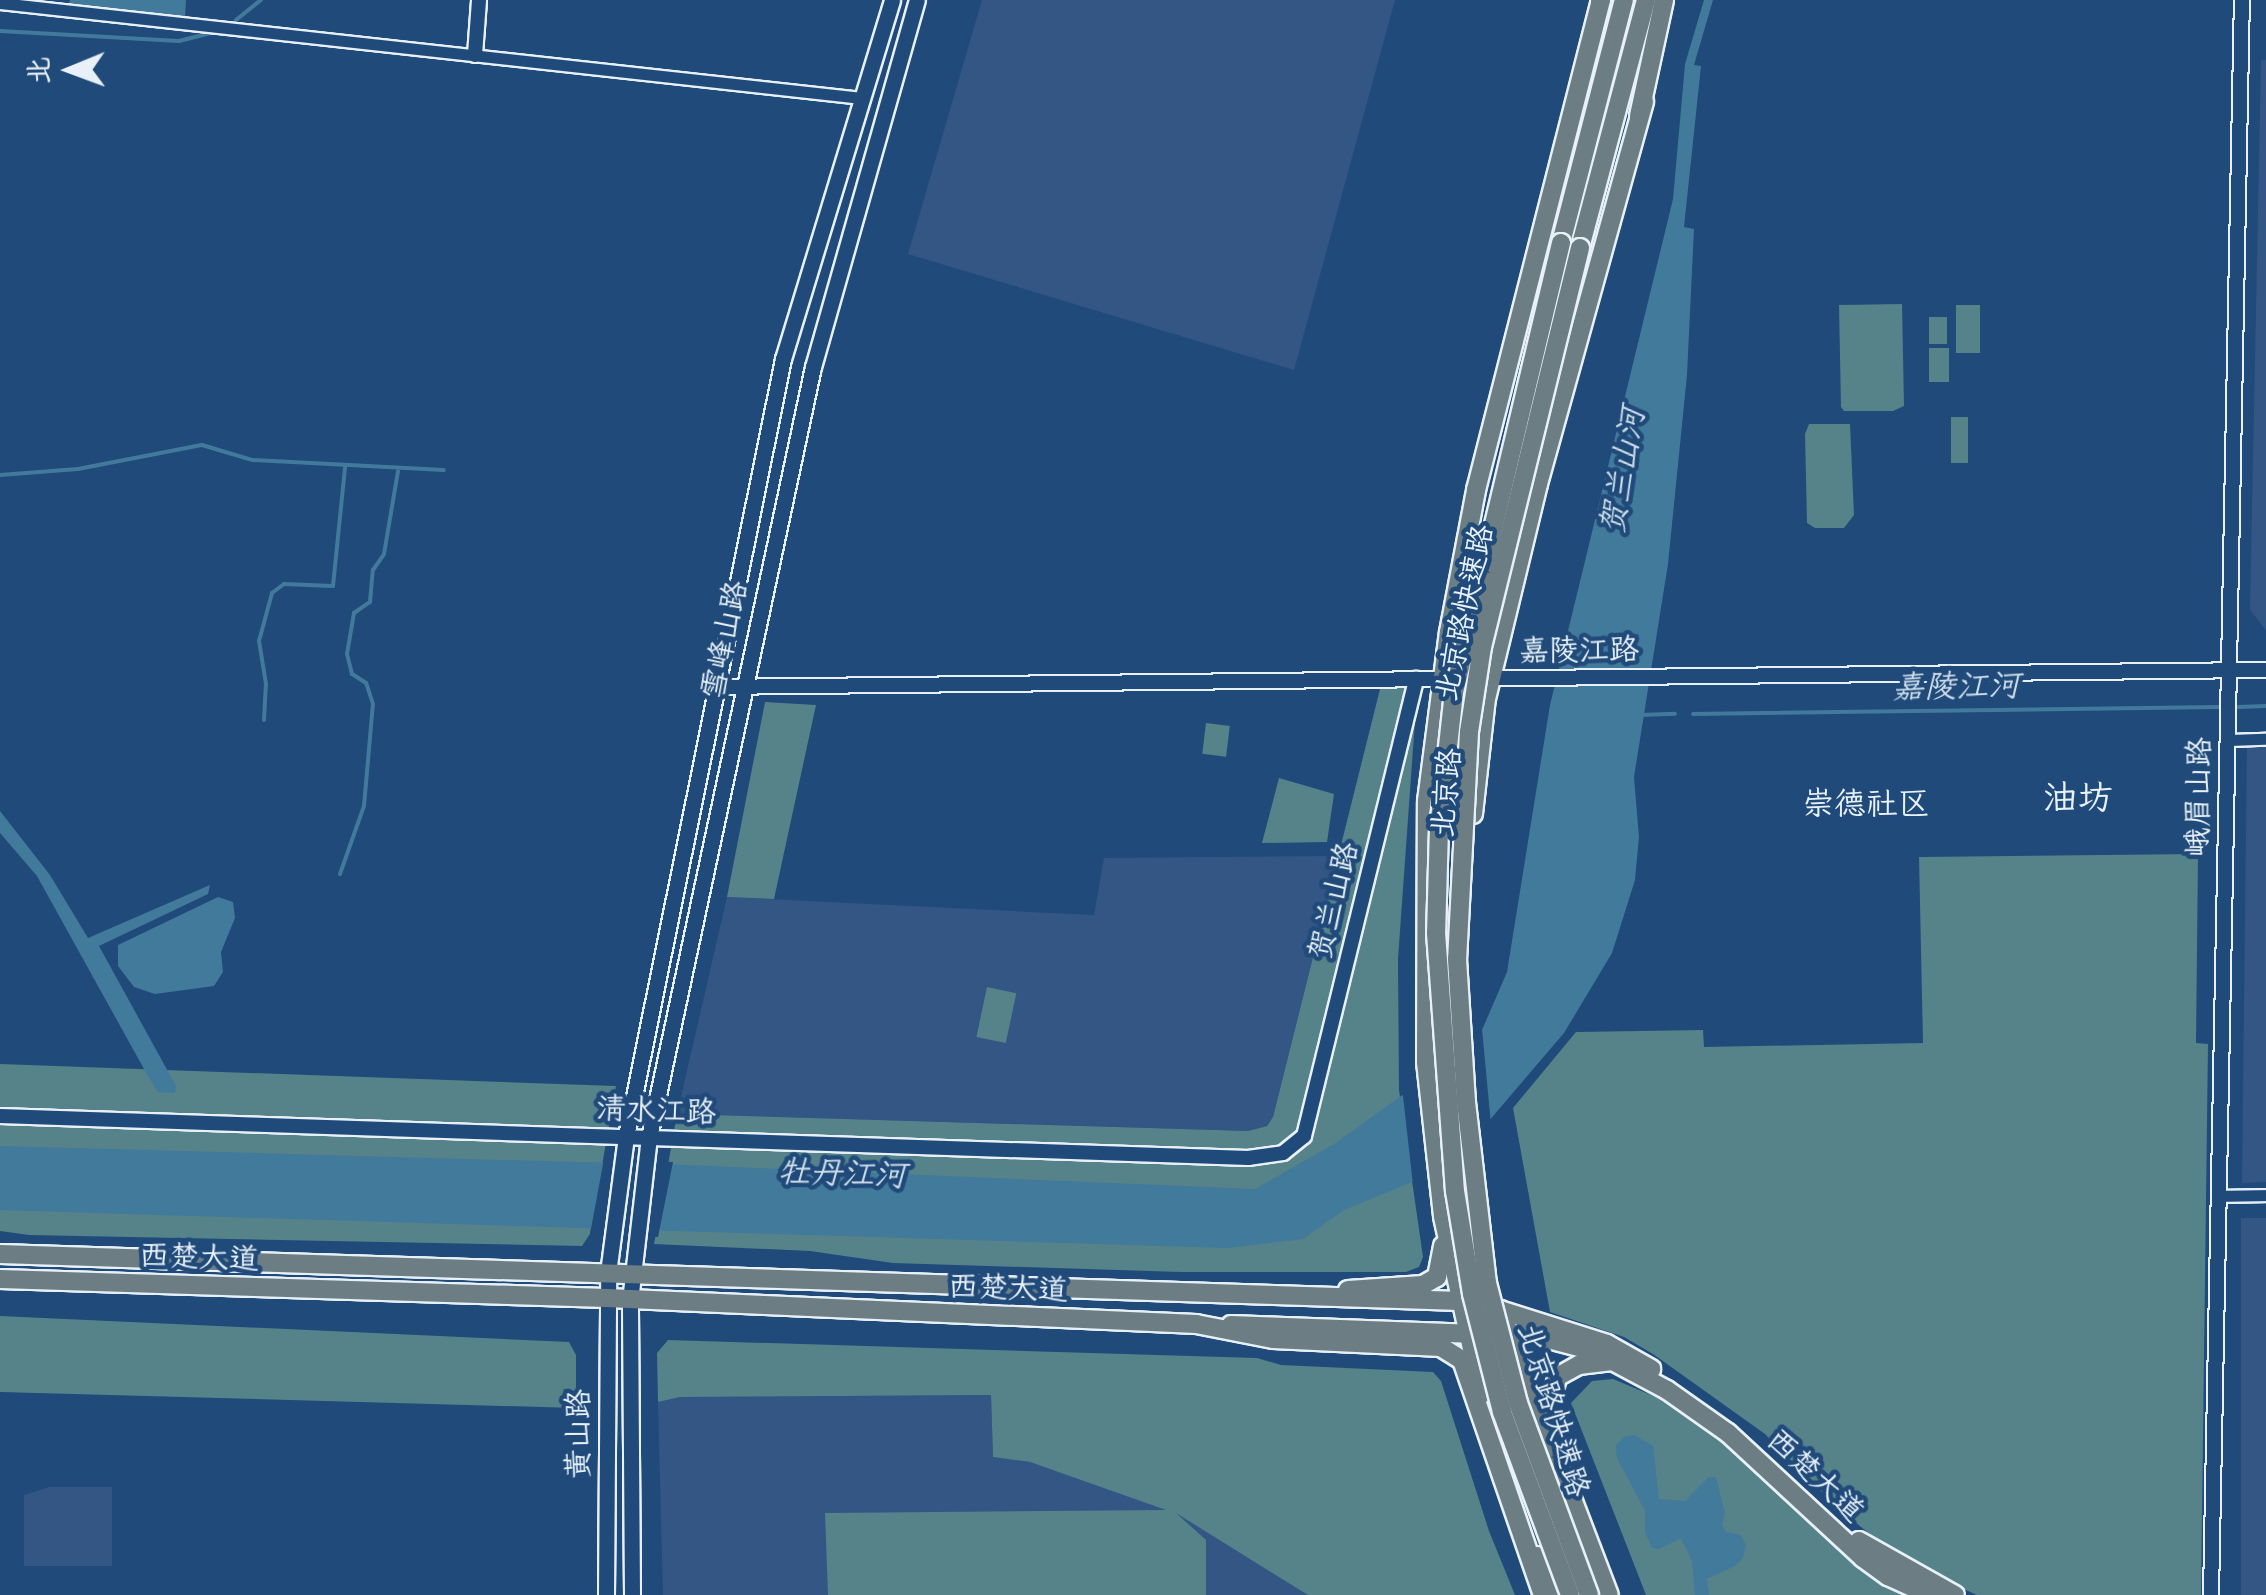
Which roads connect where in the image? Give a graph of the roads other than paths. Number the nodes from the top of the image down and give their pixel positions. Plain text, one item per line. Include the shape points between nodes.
1 (479, 0) edge
2 (892, 0) edge
3 (917, 0) edge
4 (1624, 0) edge
5 (1646, 0) edge
6 (1664, 0) edge
7 (1674, 0) edge
8 (2242, 0) edge
9 (1601, 1) edge
10 (0, 3) edge
11 (475, 55) junction
12 (862, 98) junction
13 (1640, 116) junction
14 (2230, 670) junction
15 (2266, 670) edge
16 (1416, 680) junction
17 (1443, 680) junction
18 (1491, 680) junction
19 (713, 687) junction
20 (742, 690) junction
21 (2266, 739) edge
22 (2228, 740) junction
23 (0, 1116) edge
24 (626, 1136) junction
25 (1304, 1136) joint
26 (649, 1137) junction
27 (2266, 1195) edge
28 (2218, 1196) junction
29 (1443, 1216) junction
30 (0, 1254) edge
31 (608, 1273) junction
32 (632, 1276) junction
33 (0, 1279) edge
34 (1195, 1294) junction
35 (608, 1298) junction
36 (630, 1301) junction
37 (1460, 1301) junction
38 (1500, 1310) junction
39 (1196, 1324) junction
40 (1467, 1334) junction
41 (1507, 1334) junction
42 (1610, 1362) junction
43 (1494, 1440) junction
44 (1578, 1517) junction
45 (1536, 1574) junction
46 (606, 1595) edge
47 (632, 1595) edge
48 (1543, 1595) edge
49 (1554, 1595) edge
50 (1570, 1595) edge
51 (1589, 1595) edge
52 (1600, 1595) edge
53 (1609, 1595) edge
54 (1930, 1595) edge
55 (1954, 1595) edge
56 (2211, 1595) edge

1 - 11 street
2 - 12 main road, 雪峰山路
3 - 20 main road, 雪峰山路 via 813,366
4 - 50 main road, 北京路快速路, bridge via 1454,692 1439,828 1436,933 1454,1191 1502,1412
5 - 51 main road, 北京路快速路, bridge via 1482,647 1469,732 1457,959 1487,1282 1518,1403
6 - 13 main road
7 - 13 main road, 北京路
8 - 14 street, 峨眉山路
9 - 17 main road, 北京路 via 1476,490
10 - 11 street
11 - 12 street
12 - 19 main road, 雪峰山路 via 783,358
13 - 18 main road, 北京路
14 - 15 street, 嘉陵江路
14 - 18 street, 嘉陵江路
14 - 22 street, 峨眉山路
16 - 17 street, 嘉陵江路
16 - 20 street, 嘉陵江路
16 - 25 street, 贺兰山路
17 - 18 street, 嘉陵江路
17 - 29 main road, 北京路 via 1423,874 1426,1062
18 - 38 main road, 北京路, bridge via 1478,746 1467,886 1466,1035 1485,1239
19 - 20 street, 嘉陵江路
19 - 24 main road, 雪峰山路
20 - 26 main road, 雪峰山路
21 - 22 street
22 - 28 street, 峨眉山路
23 - 24 street, 清水江路
24 - 26 street, 清水江路
24 - 31 main road, 雪峰山路
25 - 26 street, 清水江路 via 1283,1153 1248,1158
26 - 32 main road, 雪峰山路
27 - 28 street
28 - 56 street, 峨眉山路
29 - 34 main road via 1443,1265 1423,1285
29 - 37 main road, 北京路
30 - 31 main road, 西楚大道
31 - 32 main road
31 - 35 main road, 黄山路
32 - 34 main road, 西楚大道
32 - 36 main road, 雪峰山路
33 - 35 main road, 西楚大道
34 - 37 main road, 西楚大道
35 - 36 main road, 西楚大道
35 - 46 main road, 黄山路
36 - 39 main road, 西楚大道
36 - 47 main road, 黄山路
37 - 38 main road, 西楚大道
37 - 40 main road, 北京路
38 - 41 main road, 北京路
38 - 55 main road, 西楚大道 via 1607,1344 1672,1381 1752,1441 1859,1542
39 - 40 main road, 西楚大道
39 - 45 main road via 1273,1339 1452,1350 1462,1360
40 - 41 main road, 西楚大道
40 - 43 main road, 北京路
41 - 42 main road, 西楚大道 via 1564,1340
41 - 44 main road
41 - 52 main road via 1528,1419
42 - 44 main road via 1568,1369 1552,1390 1550,1406
42 - 54 main road, 西楚大道 via 1667,1390 1728,1433 1863,1558
43 - 45 main road
43 - 49 main road, 北京路
44 - 53 main road
45 - 48 main road

